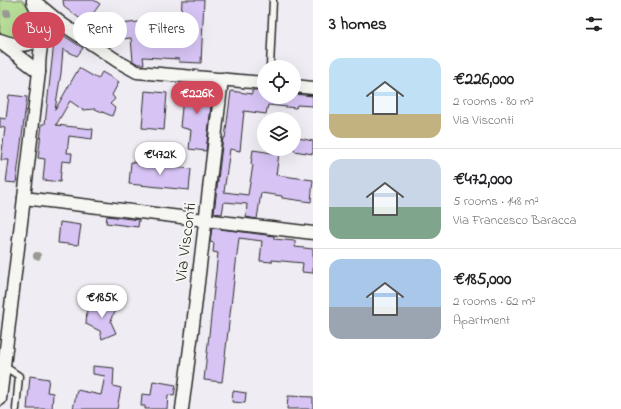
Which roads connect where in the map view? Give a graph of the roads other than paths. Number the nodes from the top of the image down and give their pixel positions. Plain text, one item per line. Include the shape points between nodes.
1 (32, 0) edge
2 (273, 0) edge
3 (47, 12) edge
4 (65, 26) edge
5 (0, 41) edge
6 (41, 48) edge
7 (270, 60) edge
8 (39, 72) junction
9 (222, 79) junction
10 (257, 82) edge
11 (301, 87) edge
12 (313, 88) edge
13 (24, 198) junction
14 (205, 220) junction
15 (313, 233) edge
16 (6, 306) edge
17 (4, 366) junction
18 (0, 399) edge
19 (16, 409) edge
20 (182, 409) edge

1 - 3 street
1 - 5 street via 40,22 39,34 34,42 26,46
2 - 7 lane
4 - 9 street via 137,72
5 - 8 street
6 - 8 street
8 - 13 street
9 - 10 street
9 - 14 street, Via Visconti
11 - 12 street
13 - 14 street
13 - 16 street
14 - 15 street
14 - 20 street, Via Visconti
16 - 17 street
17 - 18 street
17 - 19 lane via 19,376

